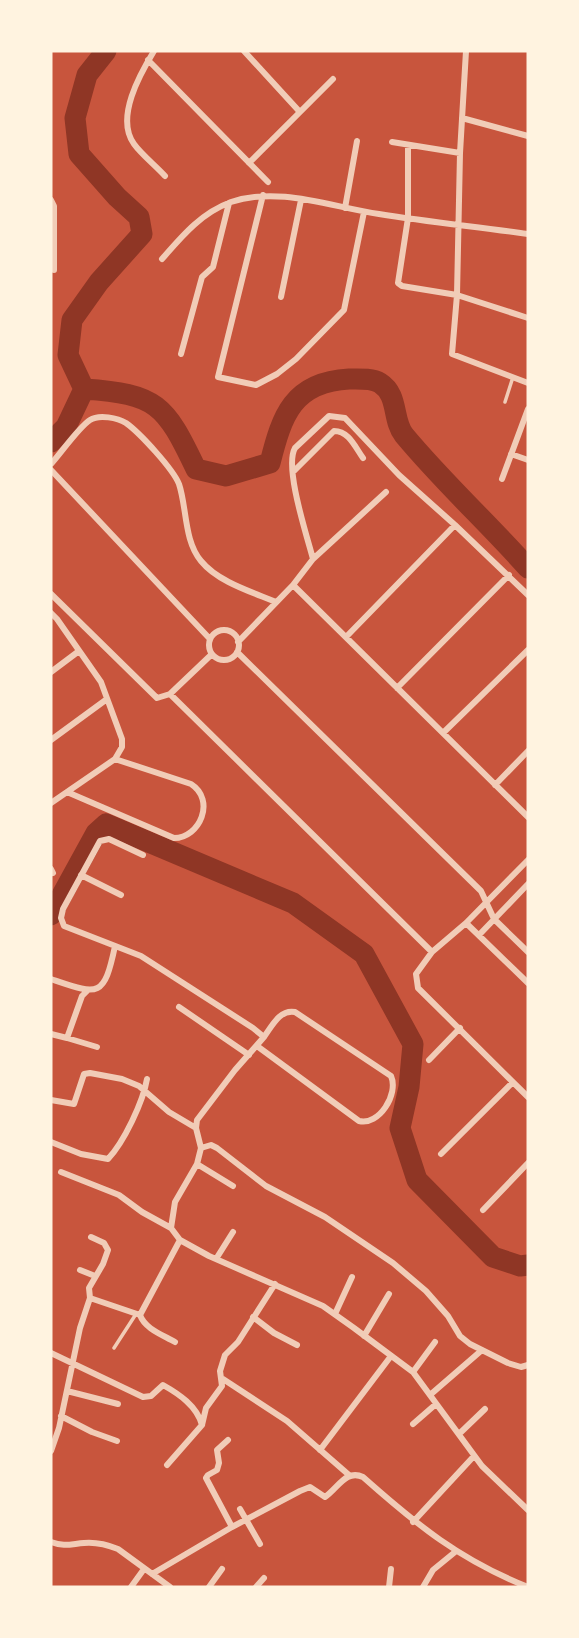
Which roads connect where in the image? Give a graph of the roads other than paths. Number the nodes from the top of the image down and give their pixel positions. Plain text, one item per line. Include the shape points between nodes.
1 (154, 51) edge
2 (244, 51) edge
3 (466, 51) edge
4 (148, 60) junction
5 (333, 79) dead end
6 (299, 111) junction
7 (462, 118) junction
8 (528, 136) edge
9 (357, 142) dead end
10 (392, 142) dead end
11 (408, 145) junction
12 (460, 153) junction
13 (249, 163) junction
14 (165, 176) dead end
15 (268, 182) dead end
16 (263, 195) junction
17 (51, 200) edge
18 (301, 200) junction
19 (229, 203) junction
20 (345, 208) junction
21 (365, 212) junction
22 (408, 218) junction
23 (459, 225) junction
24 (528, 234) edge
25 (162, 259) dead end
26 (54, 270) dead end
27 (457, 295) junction
28 (281, 298) dead end
29 (528, 318) edge
30 (181, 355) dead end
31 (513, 377) junction
32 (528, 383) edge
33 (505, 402) dead end
34 (528, 409) edge
35 (511, 454) junction
36 (363, 458) dead end
37 (528, 460) edge
38 (51, 464) edge
39 (51, 470) edge
40 (293, 472) junction
41 (502, 479) dead end
42 (386, 492) dead end
43 (455, 525) junction
44 (313, 558) junction
45 (509, 575) junction
46 (293, 585) junction
47 (51, 594) edge
48 (528, 594) edge
49 (276, 602) junction
50 (51, 613) edge
51 (346, 637) junction
52 (210, 639) junction
53 (238, 642) junction
54 (528, 650) edge
55 (79, 651) junction
56 (237, 652) junction
57 (212, 654) junction
58 (51, 672) edge
59 (397, 688) junction
60 (170, 694) junction
61 (107, 699) junction
62 (443, 733) junction
63 (51, 740) edge
64 (528, 751) edge
65 (115, 759) junction
66 (495, 785) junction
67 (67, 792) junction
68 (51, 803) edge
69 (528, 817) edge
70 (143, 855) dead end
71 (528, 860) edge
72 (81, 875) junction
73 (528, 884) edge
74 (121, 895) dead end
75 (486, 904) junction
76 (494, 919) junction
77 (466, 923) junction
78 (479, 935) junction
79 (115, 946) junction
80 (432, 951) junction
81 (528, 952) edge
82 (51, 979) edge
83 (528, 983) edge
84 (87, 991) junction
85 (179, 1007) dead end
86 (460, 1028) junction
87 (51, 1034) edge
88 (264, 1037) junction
89 (67, 1038) junction
90 (257, 1046) junction
91 (97, 1047) dead end
92 (249, 1055) junction
93 (429, 1060) dead end
94 (148, 1079) dead end
95 (513, 1082) junction
96 (145, 1091) junction
97 (528, 1097) edge
98 (51, 1100) edge
99 (196, 1128) junction
100 (51, 1142) edge
101 (201, 1148) junction
102 (441, 1154) dead end
103 (528, 1163) edge
104 (197, 1164) junction
105 (61, 1172) dead end
106 (233, 1186) dead end
107 (483, 1210) dead end
108 (171, 1228) junction
109 (233, 1233) dead end
110 (91, 1237) dead end
111 (180, 1240) junction
112 (216, 1259) junction
113 (80, 1270) dead end
114 (95, 1276) junction
115 (352, 1277) dead end
116 (275, 1284) junction
117 (389, 1294) dead end
118 (90, 1298) junction
119 (335, 1314) junction
120 (138, 1315) junction
121 (253, 1317) junction
122 (364, 1336) junction
123 (175, 1342) dead end
124 (435, 1342) dead end
125 (297, 1345) dead end
126 (114, 1348) dead end
127 (482, 1350) junction
128 (51, 1353) edge
129 (391, 1356) junction
130 (73, 1363) junction
131 (528, 1365) edge
132 (412, 1372) junction
133 (222, 1378) junction
134 (67, 1391) junction
135 (430, 1395) junction
136 (118, 1404) dead end
137 (436, 1404) junction
138 (485, 1409) dead end
139 (61, 1416) junction
140 (413, 1424) dead end
141 (202, 1425) junction
142 (458, 1434) junction
143 (228, 1440) dead end
144 (117, 1441) dead end
145 (320, 1450) junction
146 (51, 1451) edge
147 (474, 1456) junction
148 (167, 1465) dead end
149 (349, 1475) junction
150 (240, 1509) dead end
151 (528, 1510) edge
152 (245, 1520) junction
153 (413, 1522) junction
154 (232, 1527) junction
155 (51, 1542) edge
156 (260, 1544) dead end
157 (455, 1552) junction
158 (144, 1569) junction
159 (222, 1569) dead end
160 (391, 1569) dead end
161 (152, 1574) junction
162 (264, 1578) dead end
163 (131, 1587) edge
164 (170, 1587) edge
165 (209, 1587) edge
166 (256, 1587) edge
167 (389, 1587) edge
168 (423, 1587) edge
169 (528, 1587) edge

1 - 4 street
2 - 6 street
3 - 7 street
4 - 13 street
4 - 14 street via 129,103 127,131
5 - 6 street
6 - 13 street
7 - 8 street
7 - 12 street
9 - 20 street
10 - 11 street
11 - 12 street
11 - 22 street
12 - 23 street
13 - 15 street
16 - 18 street
16 - 19 street
16 - 21 street via 218,377 256,386 296,359 344,310
17 - 26 street
18 - 20 street
18 - 28 street
19 - 25 street via 192,224
19 - 30 street via 214,267 202,277
20 - 21 street
21 - 22 street
22 - 23 street
22 - 27 street via 398,283
23 - 24 street
23 - 27 street
27 - 29 street
27 - 31 street via 452,354
31 - 32 street
31 - 33 lane
34 - 35 street
35 - 37 street
35 - 41 street
36 - 40 street via 346,434 334,431
38 - 49 street via 90,420 101,417 126,423 171,469 199,559 235,584
39 - 52 street
40 - 43 street via 290,461 295,448 329,416 345,418 398,475
40 - 44 street
42 - 44 street
43 - 45 street
43 - 51 street
44 - 46 street
45 - 48 street
45 - 59 street
46 - 49 street
46 - 51 street
47 - 60 street via 153,696
49 - 53 street
50 - 55 street
51 - 59 street
52 - 53 street via 225,630
52 - 57 street
53 - 56 street
54 - 62 street
55 - 58 street
55 - 61 street
56 - 57 street via 222,660
56 - 75 street via 481,891
57 - 60 street
59 - 62 street
60 - 80 street
61 - 63 street
61 - 65 street via 122,739
62 - 66 street
64 - 66 street
65 - 67 street
65 - 67 street via 199,789 206,804 188,834 174,838
66 - 69 street
67 - 68 street
70 - 72 street via 104,839
71 - 75 street
72 - 74 street
72 - 79 street via 63,909 62,922
73 - 76 street
75 - 76 street
75 - 77 street
76 - 78 street
76 - 81 street
77 - 78 street
77 - 80 street
78 - 83 street
79 - 84 street via 106,980
79 - 88 street via 141,957
80 - 86 street via 416,974 418,988
82 - 84 street
84 - 89 street
85 - 92 street
86 - 93 street
86 - 95 street
87 - 89 street
88 - 90 street
88 - 90 street via 283,1013 295,1012 391,1076 393,1090 373,1121 359,1121
89 - 91 street
90 - 92 street
92 - 99 street via 202,1112
94 - 96 street
95 - 97 street
95 - 102 street
96 - 98 street via 122,1079 86,1073 74,1104
96 - 99 street
96 - 100 street via 108,1158
99 - 101 street
101 - 104 street
101 - 127 street via 217,1148 266,1186 325,1217 393,1263 426,1291 460,1336
103 - 107 street
104 - 106 street
104 - 108 street via 175,1202
105 - 108 street via 119,1195
108 - 111 street
109 - 112 street
110 - 114 street via 104,1243 107,1250
111 - 112 street
111 - 120 street
112 - 116 street
113 - 114 street
114 - 118 street
115 - 119 street
116 - 119 street
116 - 121 street
117 - 122 street
118 - 120 street
118 - 130 street
119 - 122 street
120 - 123 street
120 - 126 lane
121 - 125 street
121 - 133 street via 225,1354
122 - 129 street
124 - 132 street
127 - 131 street via 508,1363
127 - 135 street
128 - 130 street
129 - 132 street
129 - 145 street
130 - 134 street
130 - 141 street via 143,1397 163,1385 199,1414
132 - 135 street
133 - 141 street
133 - 145 street via 287,1421
134 - 136 street
134 - 139 street
135 - 137 street
137 - 140 street
137 - 142 street
138 - 142 street
139 - 144 street
139 - 146 street
141 - 148 street
142 - 147 street
143 - 154 street via 217,1450 217,1470 206,1478
145 - 149 street
147 - 151 street
147 - 153 street
149 - 152 street via 325,1497 310,1487
149 - 153 street via 363,1478
150 - 152 street
152 - 154 street
152 - 156 street
153 - 157 street
154 - 161 street
155 - 158 street via 71,1547 109,1545
157 - 168 street via 433,1570
157 - 169 street
158 - 161 street
158 - 163 street
159 - 165 street
160 - 167 street
161 - 164 street
162 - 166 street

